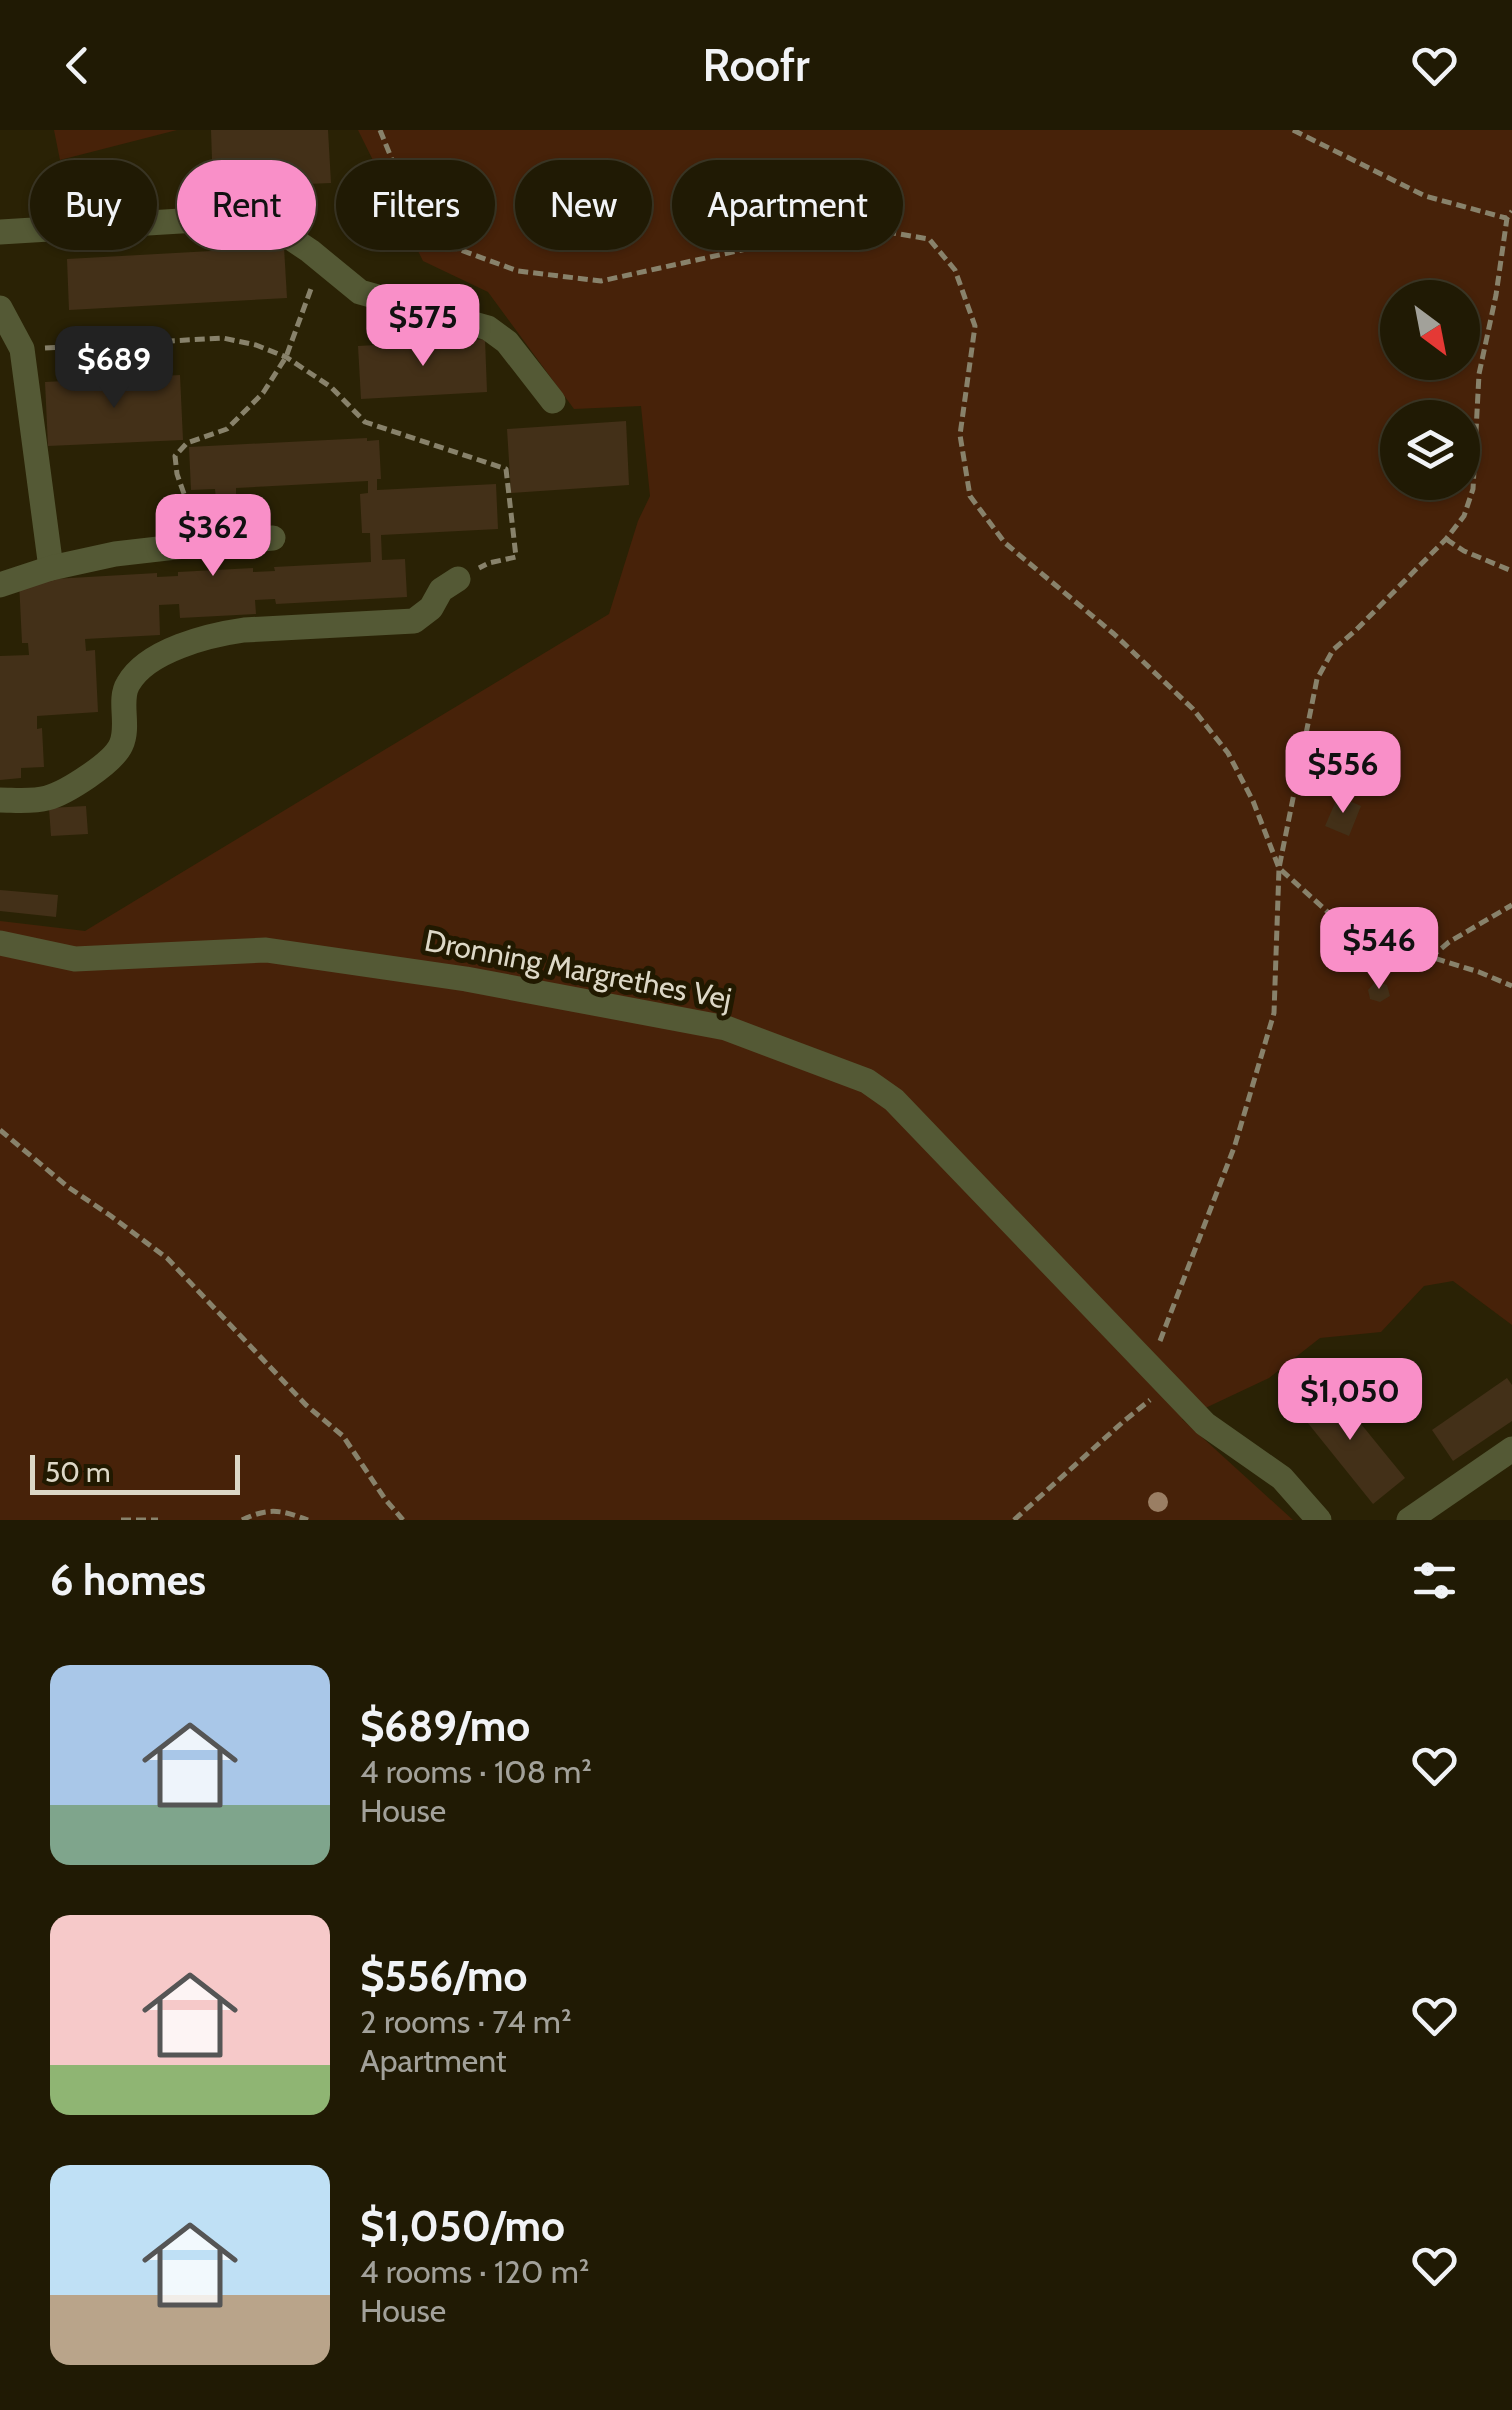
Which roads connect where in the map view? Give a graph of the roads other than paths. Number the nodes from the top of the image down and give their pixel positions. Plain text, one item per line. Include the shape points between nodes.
1 (0, 232) edge
2 (0, 308) edge
3 (553, 401) dead end
4 (274, 538) dead end
5 (51, 568) junction
6 (458, 578) road end
7 (0, 585) edge
8 (0, 800) edge
9 (0, 943) edge
10 (1512, 1449) edge
11 (1319, 1520) edge
12 (1409, 1520) edge

1 - 3 lane via 230,218 276,228 360,292 488,328
2 - 5 lane via 22,349
4 - 5 lane via 115,554
5 - 7 lane
6 - 8 lane via 414,620 244,630 190,642 136,671 124,688 121,745 100,768 47,798
9 - 11 lane, Dronning Margrethes Vej via 75,959 266,950 466,979 726,1028 867,1081 894,1100 1205,1424 1282,1478
10 - 12 lane

